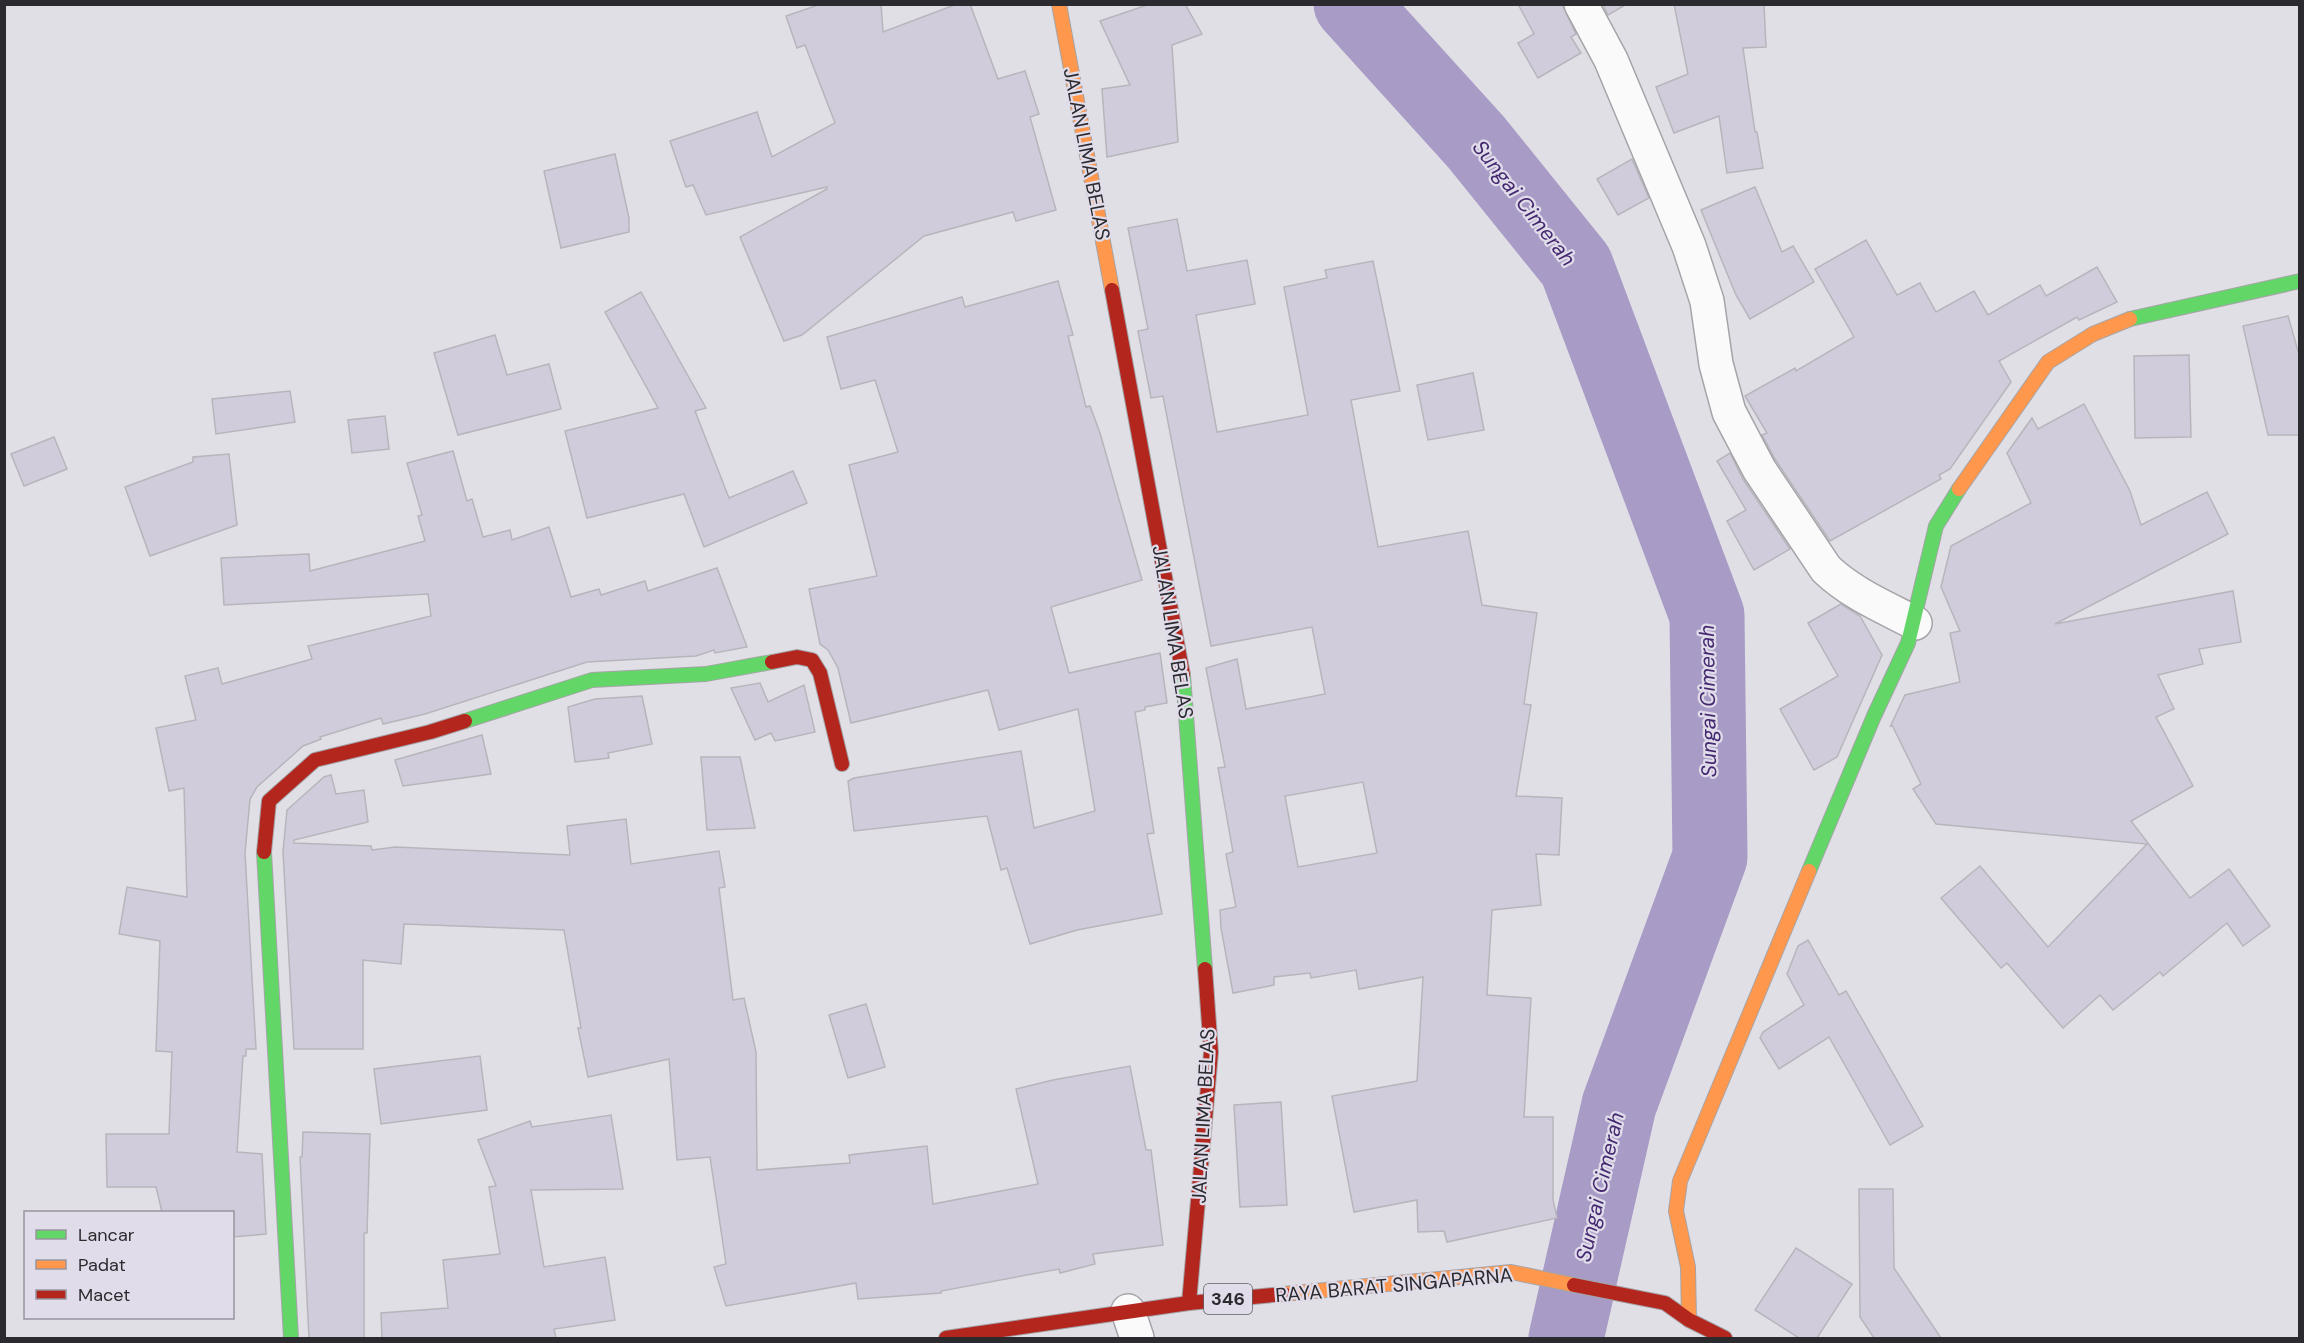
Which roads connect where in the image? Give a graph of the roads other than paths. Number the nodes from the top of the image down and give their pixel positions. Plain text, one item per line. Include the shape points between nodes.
1 (1059, 4) edge
2 (1581, 4) edge
3 (2300, 281) edge
4 (1914, 623) junction
5 (842, 764) dead end
6 (1189, 1303) junction
7 (1689, 1320) junction
8 (1132, 1325) edge
9 (291, 1338) edge
10 (946, 1338) edge
11 (1725, 1338) edge

1 - 6 street, JALAN LIMA BELAS via 1184,681 1211,1052
2 - 4 street via 1611,60 1689,246 1707,301 1716,364 1729,412 1759,469 1836,578
3 - 4 street via 2123,320 2098,329 2048,362 1935,526
4 - 7 street via 1680,1181 1676,1211 1688,1268
5 - 9 street via 820,673 812,660 797,657 706,674 592,680 430,732 315,759 269,801 264,852
6 - 7 street, RAYA BARAT SINGAPARNA / 346 via 1511,1272 1665,1303
6 - 8 street, RAYA BARAT SINGAPARNA / 346
7 - 11 street, RAYA BARAT SINGAPARNA / 346
8 - 10 street, RAYA BARAT SINGAPARNA / 346

